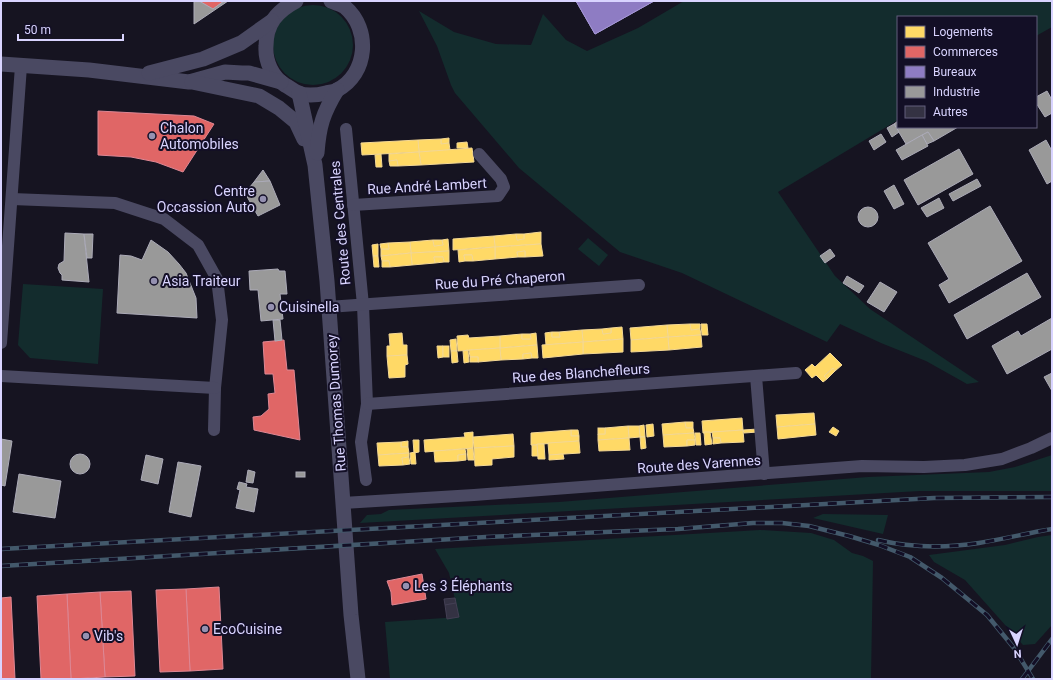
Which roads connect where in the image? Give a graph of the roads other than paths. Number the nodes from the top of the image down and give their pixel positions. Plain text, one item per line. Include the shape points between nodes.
1 (296, 1) edge
2 (340, 3) edge
3 (272, 21) junction
4 (1, 64) edge
5 (21, 66) junction
6 (140, 76) junction
7 (189, 82) junction
8 (281, 82) junction
9 (337, 90) junction
10 (299, 93) junction
11 (346, 129) dead end
12 (479, 154) dead end
13 (315, 165) junction
14 (12, 199) junction
15 (353, 205) junction
16 (639, 285) dead end
17 (363, 305) junction
18 (328, 307) junction
19 (1, 343) edge
20 (796, 373) dead end
21 (1, 376) edge
22 (756, 376) junction
23 (215, 388) junction
24 (367, 404) junction
25 (214, 430) dead end
26 (1052, 438) edge
27 (764, 474) junction
28 (366, 480) dead end
29 (343, 503) junction
30 (354, 642) junction
31 (358, 679) edge
32 (364, 679) edge

1 - 3 street via 284,7
2 - 9 street via 356,19 362,34 364,50 359,66 350,80
3 - 6 street via 241,43 203,59
3 - 8 street via 266,36 265,53 270,69
4 - 5 street
5 - 6 street
5 - 14 street
6 - 7 street
7 - 8 street via 225,72 249,73
7 - 13 street via 259,96 279,108 296,122
8 - 10 street
9 - 10 street via 318,95
9 - 13 street, Rue Thomas Dumorey via 322,119
10 - 13 street, Rue Thomas Dumorey
11 - 15 street, Route des Centrales
12 - 15 street, Rue André Lambert via 501,178 504,187 498,196
13 - 18 street, Rue Thomas Dumorey
14 - 19 street
14 - 23 street via 116,203 164,219 198,245 217,279 222,320
15 - 17 street, Route des Centrales
16 - 17 street, Rue du Pré Chaperon
17 - 18 street, Rue du Pré Chaperon
17 - 24 street, Route des Centrales
18 - 29 street, Rue Thomas Dumorey
20 - 22 street, Rue des Blanchefleurs
21 - 23 street
22 - 24 street, Rue des Blanchefleurs
22 - 27 street
23 - 25 street
24 - 28 street, Route des Centrales via 360,442
26 - 27 street, Route des Varennes via 1002,459 965,465 862,466
27 - 29 street, Route des Varennes via 474,496
29 - 30 street, Rue Thomas Dumorey
30 - 31 street, Rue Thomas Dumorey
30 - 32 street, Rue Thomas Dumorey

